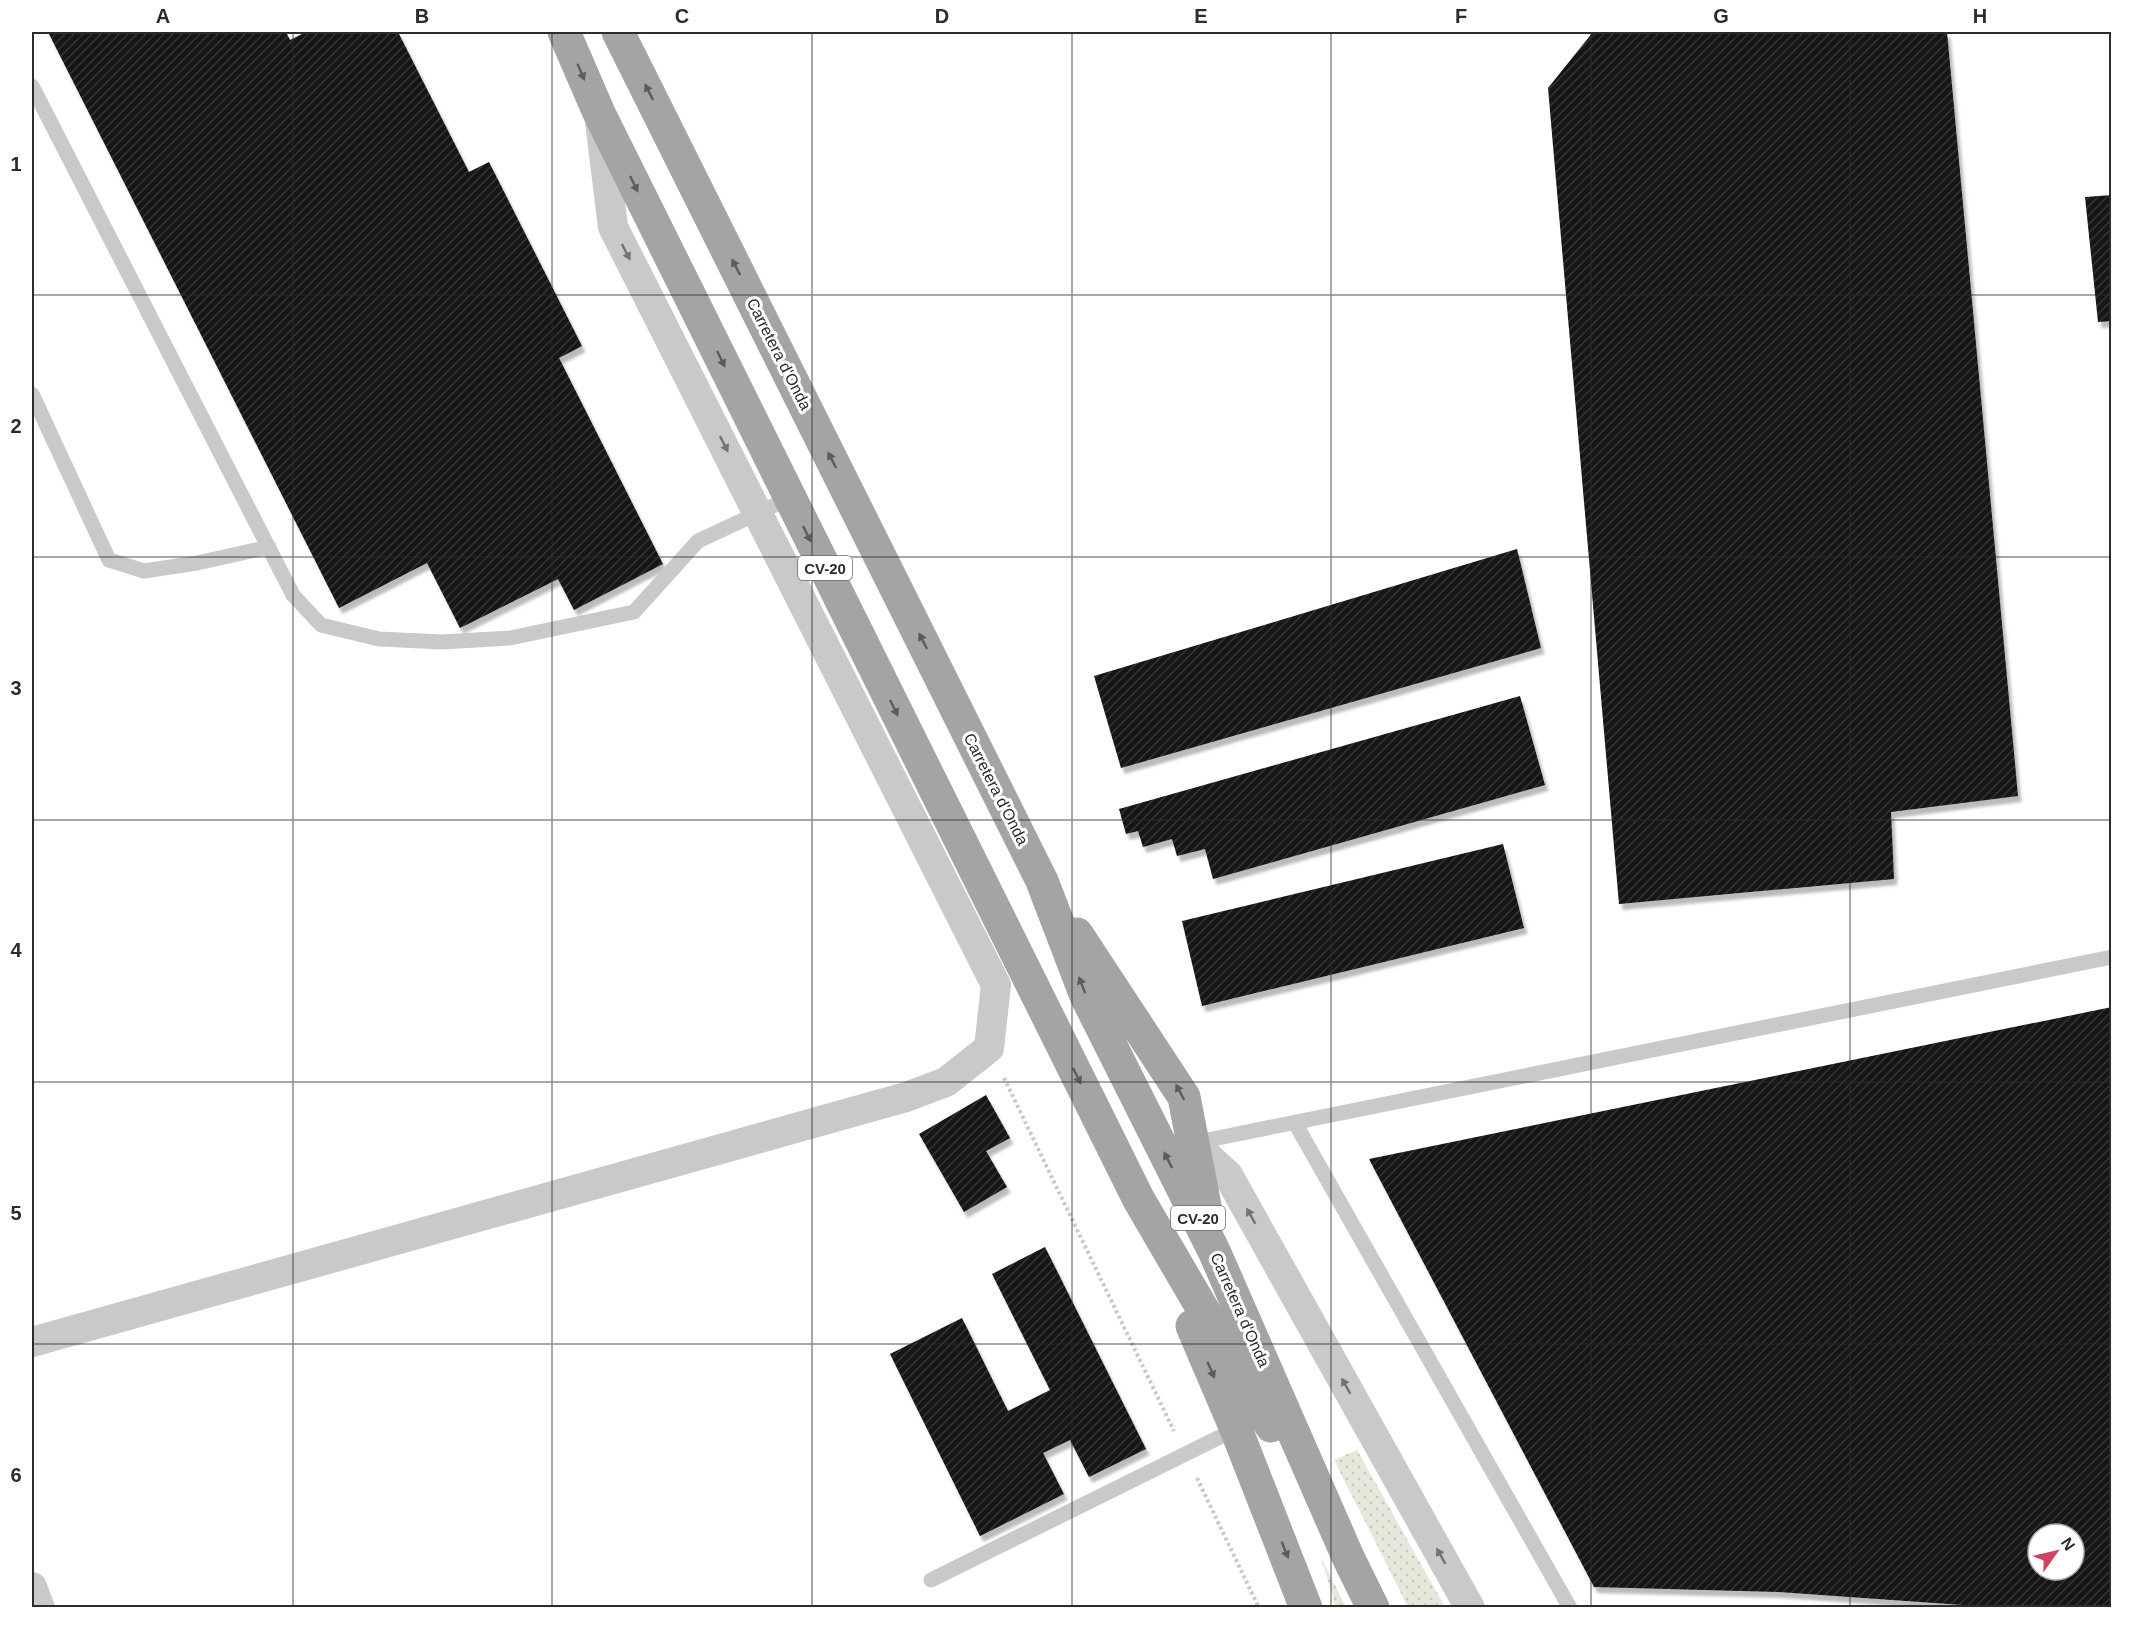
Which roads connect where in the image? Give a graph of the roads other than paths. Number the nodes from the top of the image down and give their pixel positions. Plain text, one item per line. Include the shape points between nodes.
1 (564, 32) edge
2 (618, 32) edge
3 (32, 86) edge
4 (599, 113) junction
5 (32, 394) edge
6 (790, 498) junction
7 (758, 513) junction
8 (269, 547) junction
9 (1042, 881) junction
10 (2112, 957) edge
11 (1295, 1123) junction
12 (1193, 1143) junction
13 (1139, 1200) junction
14 (1214, 1251) junction
15 (32, 1342) edge
16 (1236, 1429) junction
17 (1348, 1557) junction
18 (931, 1580) dead end
19 (32, 1587) edge
20 (40, 1608) edge
21 (1306, 1608) edge
22 (1373, 1608) edge
23 (1470, 1608) edge
24 (1570, 1608) edge

1 -> 4 main road, Carretera d'Onda / CV-20
9 -> 2 main road, Carretera d'Onda / CV-20
3 - 8 lane
4 -> 6 main road, Carretera d'Onda / CV-20
4 -> 7 street, Carretera d'Onda via 613,227
5 - 8 lane via 109,560 144,571
6 - 7 lane
6 -> 13 main road, Carretera d'Onda / CV-20
7 - 8 lane via 698,541 634,612 510,638 442,642 379,639 321,625 293,595
7 - 15 street, Carretera d'Onda via 996,985 989,1048 946,1082 906,1097
12 -> 9 main road via 1184,1096
14 -> 9 main road, Carretera d'Onda / CV-20 via 1086,996
10 - 11 lane
11 - 12 lane
11 - 24 lane
12 - 14 main road
23 -> 12 street via 1228,1175
13 -> 16 main road
13 - 17 main road, Carretera d'Onda / CV-20
14 - 17 main road, Carretera d'Onda / CV-20
16 - 18 lane
16 -> 21 main road
17 - 22 main road, Carretera d'Onda / CV-20
19 - 20 street

